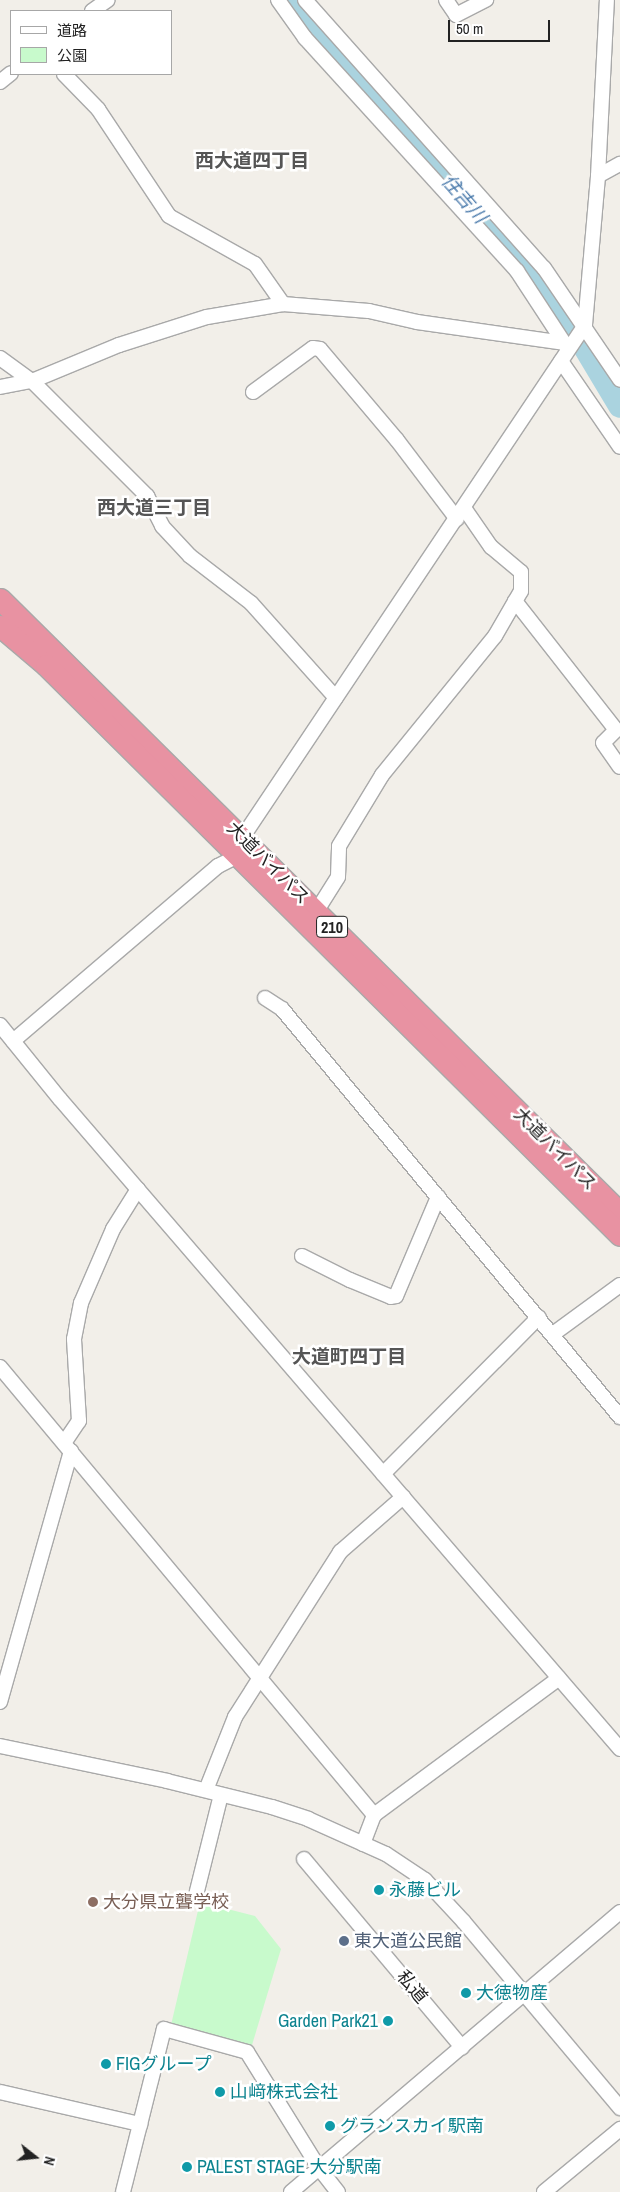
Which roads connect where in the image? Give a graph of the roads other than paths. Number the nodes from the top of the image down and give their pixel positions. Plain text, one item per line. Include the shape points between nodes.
1 (108, 0) edge
2 (278, 0) edge
3 (305, 0) edge
4 (446, 0) edge
5 (486, 0) edge
6 (607, 0) edge
7 (93, 10) edge
8 (10, 73) edge
9 (65, 75) edge
10 (0, 82) edge
11 (620, 164) edge
12 (598, 176) junction
13 (283, 304) junction
14 (585, 325) junction
15 (567, 349) junction
16 (0, 358) edge
17 (620, 380) edge
18 (32, 381) junction
19 (0, 387) edge
20 (253, 392) dead end
21 (620, 447) edge
22 (460, 513) junction
23 (0, 599) edge
24 (515, 601) junction
25 (0, 626) edge
26 (336, 698) junction
27 (620, 767) edge
28 (240, 847) junction
29 (316, 912) junction
30 (265, 998) dead end
31 (0, 1025) edge
32 (13, 1041) junction
33 (138, 1189) junction
34 (438, 1197) junction
35 (620, 1213) edge
36 (620, 1235) edge
37 (302, 1256) dead end
38 (620, 1285) edge
39 (539, 1317) junction
40 (553, 1334) junction
41 (0, 1367) edge
42 (620, 1417) edge
43 (68, 1447) junction
44 (383, 1474) junction
45 (403, 1497) junction
46 (559, 1678) junction
47 (259, 1680) junction
48 (0, 1702) edge
49 (0, 1746) edge
50 (620, 1749) edge
51 (206, 1790) junction
52 (221, 1795) junction
53 (374, 1816) junction
54 (363, 1844) junction
55 (304, 1859) dead end
56 (195, 1898) dead end
57 (620, 1912) edge
58 (524, 1994) junction
59 (462, 2046) junction
60 (0, 2092) edge
61 (620, 2108) edge
62 (140, 2124) junction
63 (620, 2129) edge
64 (319, 2168) junction
65 (123, 2192) edge
66 (290, 2192) edge
67 (338, 2192) edge
68 (544, 2192) edge

1 - 7 street
2 - 15 street via 306,38 517,271
3 - 14 street via 329,31 515,234
4 - 5 street via 456,15
6 - 12 street
8 - 10 street
9 - 13 street via 98,108 169,216 255,264
11 - 12 street
12 - 14 street
13 - 15 street via 370,311
13 - 18 street via 240,310 162,331
14 - 15 street
14 - 17 street
15 - 21 street
15 - 22 street
16 - 18 street
18 - 19 street
18 - 26 street via 147,496 162,526 190,556 250,603
20 - 22 street via 313,348 320,349
22 - 24 street via 490,546 521,572 521,592
22 - 26 street
23 - 28 highway, 大道バイパス / 210
24 - 27 street via 616,730 603,744
24 - 29 street via 495,636 382,775 339,846 338,877
25 - 28 highway, 大道バイパス / 210
26 - 28 street
28 - 29 highway, 大道バイパス / 210
28 - 32 street
28 - 36 highway, 大道バイパス / 210
29 - 35 highway, 大道バイパス / 210
30 - 34 street via 282,1009
31 - 32 street
32 - 33 street
33 - 43 street via 113,1228 81,1303 74,1339 79,1421
33 - 44 street
34 - 37 street via 396,1296 391,1297 350,1280
34 - 39 street
38 - 40 street
39 - 40 street
39 - 44 street
40 - 42 street
41 - 43 street
43 - 47 street
43 - 48 street
44 - 45 street
45 - 46 street
45 - 47 street via 340,1552
46 - 50 street
46 - 53 street
47 - 51 street via 236,1717
47 - 53 street
49 - 51 street
51 - 52 street
52 - 54 street via 308,1819
52 - 56 street
53 - 54 street
54 - 58 street via 386,1854 425,1880
55 - 59 street, 私道
57 - 58 street
58 - 59 street
58 - 61 street
59 - 64 street
60 - 62 street
62 - 64 street via 164,2029 248,2052
62 - 65 street
63 - 68 street
64 - 66 street
64 - 67 street

